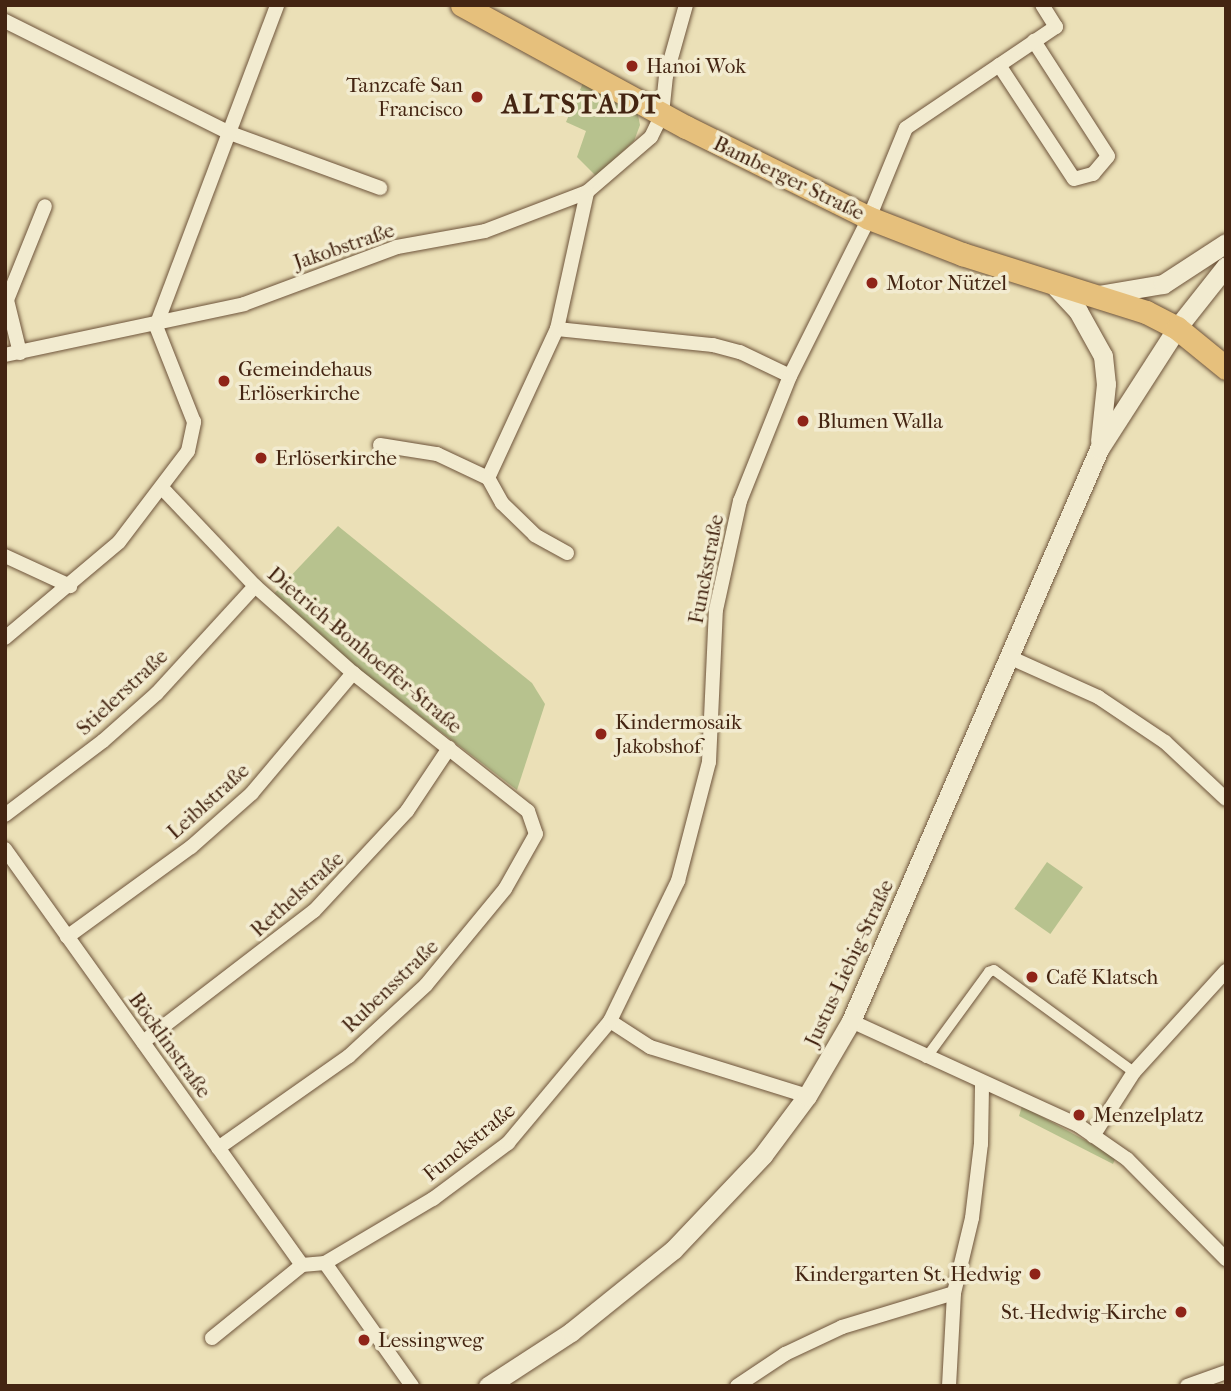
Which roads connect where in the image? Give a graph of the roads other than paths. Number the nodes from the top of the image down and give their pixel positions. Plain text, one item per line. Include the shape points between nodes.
1 (277, 5) edge
2 (462, 5) edge
3 (685, 5) edge
4 (1042, 5) edge
5 (5, 21) edge
6 (1034, 41) junction
7 (999, 65) junction
8 (662, 114) junction
9 (230, 133) junction
10 (380, 188) dead end
11 (587, 192) junction
12 (45, 206) dead end
13 (869, 218) junction
14 (1226, 243) edge
15 (1226, 266) edge
16 (1052, 283) junction
17 (1098, 295) junction
18 (156, 326) junction
19 (1177, 328) junction
20 (557, 329) junction
21 (13, 354) edge
22 (1226, 368) edge
23 (790, 376) junction
24 (380, 445) dead end
25 (1099, 449) junction
26 (488, 478) junction
27 (163, 489) junction
28 (567, 553) dead end
29 (5, 556) edge
30 (70, 586) junction
31 (255, 586) junction
32 (5, 638) edge
33 (1009, 657) junction
34 (353, 673) junction
35 (449, 748) junction
36 (1226, 799) edge
37 (528, 811) joint
38 (5, 815) edge
39 (5, 849) edge
40 (67, 936) junction
41 (1226, 971) edge
42 (610, 1021) junction
43 (851, 1021) junction
44 (142, 1042) junction
45 (926, 1058) junction
46 (1133, 1072) junction
47 (982, 1085) junction
48 (807, 1096) junction
49 (1093, 1136) junction
50 (218, 1148) junction
51 (1226, 1259) edge
52 (325, 1263) junction
53 (302, 1265) junction
54 (954, 1293) junction
55 (212, 1338) dead end
56 (1226, 1372) edge
57 (412, 1386) edge
58 (488, 1386) edge
59 (737, 1386) edge
60 (949, 1386) edge
61 (1187, 1386) edge

1 - 9 street
2 - 8 main road, Bamberger Straße
3 - 8 street via 666,76
4 - 6 street, Funckstraße via 1056,27
5 - 9 street
6 - 7 street, Funckstraße
6 - 7 street via 1108,156 1093,174 1074,179
7 - 13 street, Funckstraße via 906,128
8 - 11 street, Jakobstraße via 651,137
8 - 13 main road, Bamberger Straße
9 - 10 street
9 - 18 street
11 - 18 street, Jakobstraße via 485,230 397,247 244,304
11 - 20 street via 586,214
12 - 21 street via 7,300
13 - 16 main road, Bamberger Straße
13 - 23 street, Funckstraße
14 - 17 main road via 1163,284
15 - 19 main road
16 - 17 main road, Bamberger Straße
16 - 25 main road via 1078,312 1102,356 1106,384
17 - 19 main road, Bamberger Straße
18 - 21 street, Jakobstraße
18 - 27 street via 194,422 188,451
19 - 22 main road, Bamberger Straße
19 - 25 main road
20 - 23 street via 713,345 740,352
20 - 26 street
23 - 42 street, Funckstraße via 740,501 719,596 709,762 678,881
24 - 26 street via 437,454
25 - 33 main road, Justus-Liebig-Straße
26 - 28 street via 502,503 535,535
27 - 30 street via 118,542
27 - 31 street, Dietrich-Bonhoeffer-Straße
29 - 30 street
30 - 32 street
31 - 34 street, Dietrich-Bonhoeffer-Straße
31 - 38 street, Stielerstraße via 157,693 103,741
33 - 36 street via 1098,697 1165,742
33 - 43 main road, Justus-Liebig-Straße
34 - 35 street, Dietrich-Bonhoeffer-Straße
34 - 40 street, Leiblstraße via 252,793 191,847
35 - 37 street, Dietrich-Bonhoeffer-Straße
35 - 44 street, Rethelstraße via 407,811 314,911
37 - 50 street, Rubensstraße via 536,834 505,888 426,985 349,1056
39 - 40 street, Böcklinstraße
40 - 44 street, Böcklinstraße
41 - 46 street
42 - 48 street via 650,1047
42 - 52 street, Funckstraße via 508,1143 433,1199
43 - 45 street
43 - 48 main road, Justus-Liebig-Straße
44 - 50 street, Böcklinstraße
45 - 46 street via 994,971
45 - 47 street
46 - 49 street
47 - 49 street
47 - 54 street via 972,1218
48 - 58 main road, Justus-Liebig-Straße via 763,1155 673,1250 570,1332
49 - 51 street via 1127,1159
50 - 53 street, Böcklinstraße
52 - 53 street
52 - 57 street
53 - 55 street
54 - 59 street via 842,1327 785,1354
54 - 60 street
56 - 61 street

